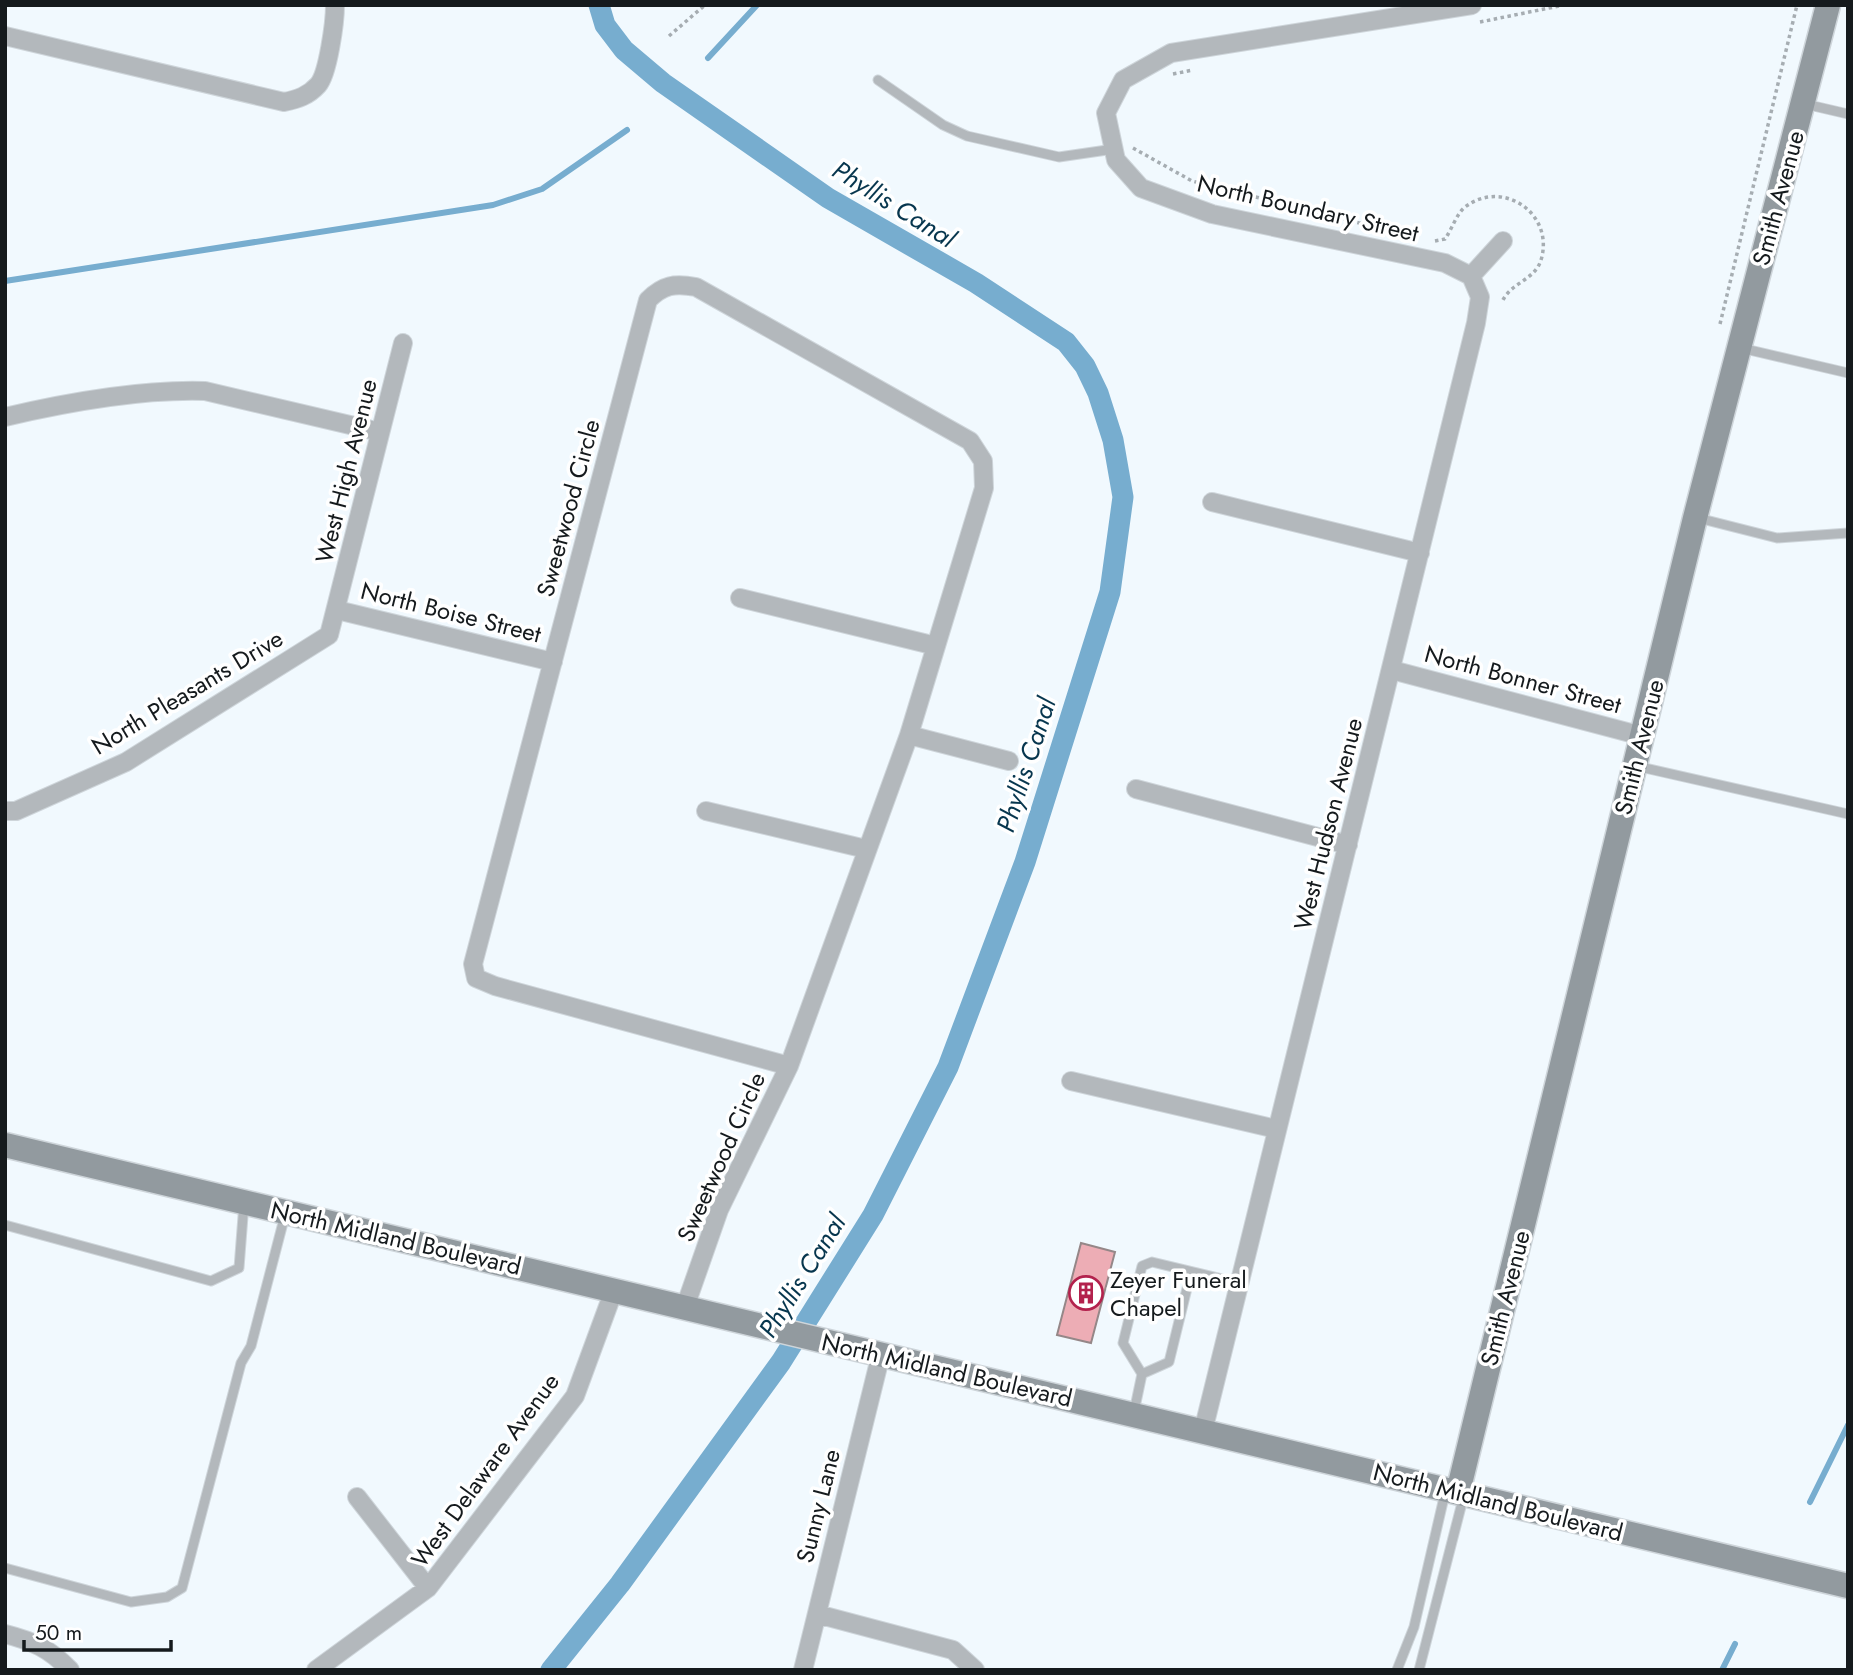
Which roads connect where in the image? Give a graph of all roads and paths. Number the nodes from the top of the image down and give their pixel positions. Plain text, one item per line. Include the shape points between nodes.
1 (335, 5) edge
2 (705, 5) edge
3 (1564, 5) edge
4 (1797, 5) edge
5 (1828, 5) edge
6 (1471, 14) edge
7 (5, 36) edge
8 (668, 36) dead end
9 (1197, 69) dead end
10 (1163, 76) dead end
11 (878, 80) dead end
12 (1803, 103) junction
13 (1848, 114) edge
14 (1122, 145) junction
15 (1392, 231) dead end
16 (1433, 241) dead end
17 (1503, 241) dead end
18 (1471, 276) junction
19 (1502, 302) dead end
20 (1720, 324) dead end
21 (403, 343) dead end
22 (1740, 347) junction
23 (1848, 373) edge
24 (5, 417) edge
25 (380, 432) junction
26 (1212, 502) dead end
27 (1695, 518) junction
28 (1848, 533) edge
29 (1420, 553) junction
30 (740, 598) dead end
31 (337, 610) junction
32 (936, 646) junction
33 (553, 662) junction
34 (1392, 670) junction
35 (909, 735) junction
36 (1642, 736) junction
37 (1009, 761) dead end
38 (1634, 765) junction
39 (1136, 789) dead end
40 (5, 811) edge
41 (706, 811) dead end
42 (1848, 814) edge
43 (1348, 845) junction
44 (866, 849) junction
45 (789, 1066) junction
46 (1071, 1080) dead end
47 (1276, 1129) junction
48 (5, 1145) edge
49 (244, 1202) junction
50 (286, 1212) junction
51 (5, 1224) edge
52 (1191, 1272) junction
53 (1239, 1283) junction
54 (614, 1290) junction
55 (685, 1307) junction
56 (881, 1354) junction
57 (1142, 1374) junction
58 (1134, 1415) junction
59 (1203, 1431) junction
60 (1456, 1491) junction
61 (357, 1497) dead end
62 (5, 1568) edge
63 (1848, 1586) edge
64 (428, 1588) junction
65 (817, 1614) junction
66 (5, 1634) edge
67 (70, 1670) edge
68 (316, 1670) edge
69 (803, 1670) edge
70 (975, 1670) edge
71 (1397, 1670) edge
72 (1419, 1670) edge

1 - 7 street via 320,83 302,99 284,102
2 - 8 path
3 - 6 path
4 - 20 path
5 - 12 main road, Smith Avenue
6 - 14 street via 1171,52 1122,80 1117,88 1107,113
9 - 10 path
11 - 14 lane via 967,136 1059,156
12 - 13 lane
12 - 22 main road, Smith Avenue
14 - 15 path via 1192,181
14 - 18 street, North Boundary Street via 1116,160 1141,188 1188,208 1446,263
16 - 19 path via 1446,239 1463,209 1481,198 1523,202 1540,226 1541,260 1531,276
17 - 18 street
18 - 29 street, West Hudson Avenue via 1480,297
21 - 25 street, West High Avenue
22 - 23 lane
22 - 27 main road, Smith Avenue
24 - 25 street via 176,390 205,391
25 - 31 street, West High Avenue
26 - 29 street
27 - 28 lane via 1777,538
27 - 36 main road, Smith Avenue
29 - 34 street, West Hudson Avenue
30 - 32 street
31 - 33 street, North Boise Street
31 - 40 street, North Pleasants Drive via 329,635 126,762 16,811
32 - 33 street, Sweetwood Circle via 984,488 984,461 970,442 696,287 678,284 660,288 648,300
32 - 35 street, Sweetwood Circle
33 - 45 street, Sweetwood Circle via 477,940 476,978
34 - 36 street, North Bonner Street
34 - 43 street, West Hudson Avenue
35 - 37 street
35 - 44 street, Sweetwood Circle
36 - 38 main road, Smith Avenue
38 - 42 lane
38 - 60 main road, Smith Avenue
39 - 43 street
41 - 44 street
43 - 47 street, West Hudson Avenue
44 - 45 street, Sweetwood Circle
45 - 55 street, Sweetwood Circle via 719,1210
46 - 47 street
47 - 53 street, West Hudson Avenue
48 - 49 main road, North Midland Boulevard
49 - 50 main road, North Midland Boulevard
49 - 51 lane via 239,1268 211,1281
50 - 54 main road, North Midland Boulevard
50 - 62 lane via 251,1346 240,1363 182,1588 167,1597 131,1602
52 - 53 lane
52 - 57 lane via 1169,1362
52 - 57 lane via 1152,1262 1142,1266 1123,1343
53 - 59 street, West Hudson Avenue
54 - 55 main road, North Midland Boulevard
54 - 64 street, West Delaware Avenue via 575,1396
55 - 56 main road, North Midland Boulevard
56 - 58 main road, North Midland Boulevard
56 - 65 street, Sunny Lane
57 - 58 lane
58 - 59 main road, North Midland Boulevard
59 - 60 main road, North Midland Boulevard
60 - 63 main road, North Midland Boulevard
60 - 71 lane
60 - 72 lane, Smith Avenue
61 - 64 street
64 - 68 street, West Delaware Avenue
65 - 69 street, Sunny Lane
65 - 70 street via 953,1650
66 - 67 street via 33,1641 54,1653

